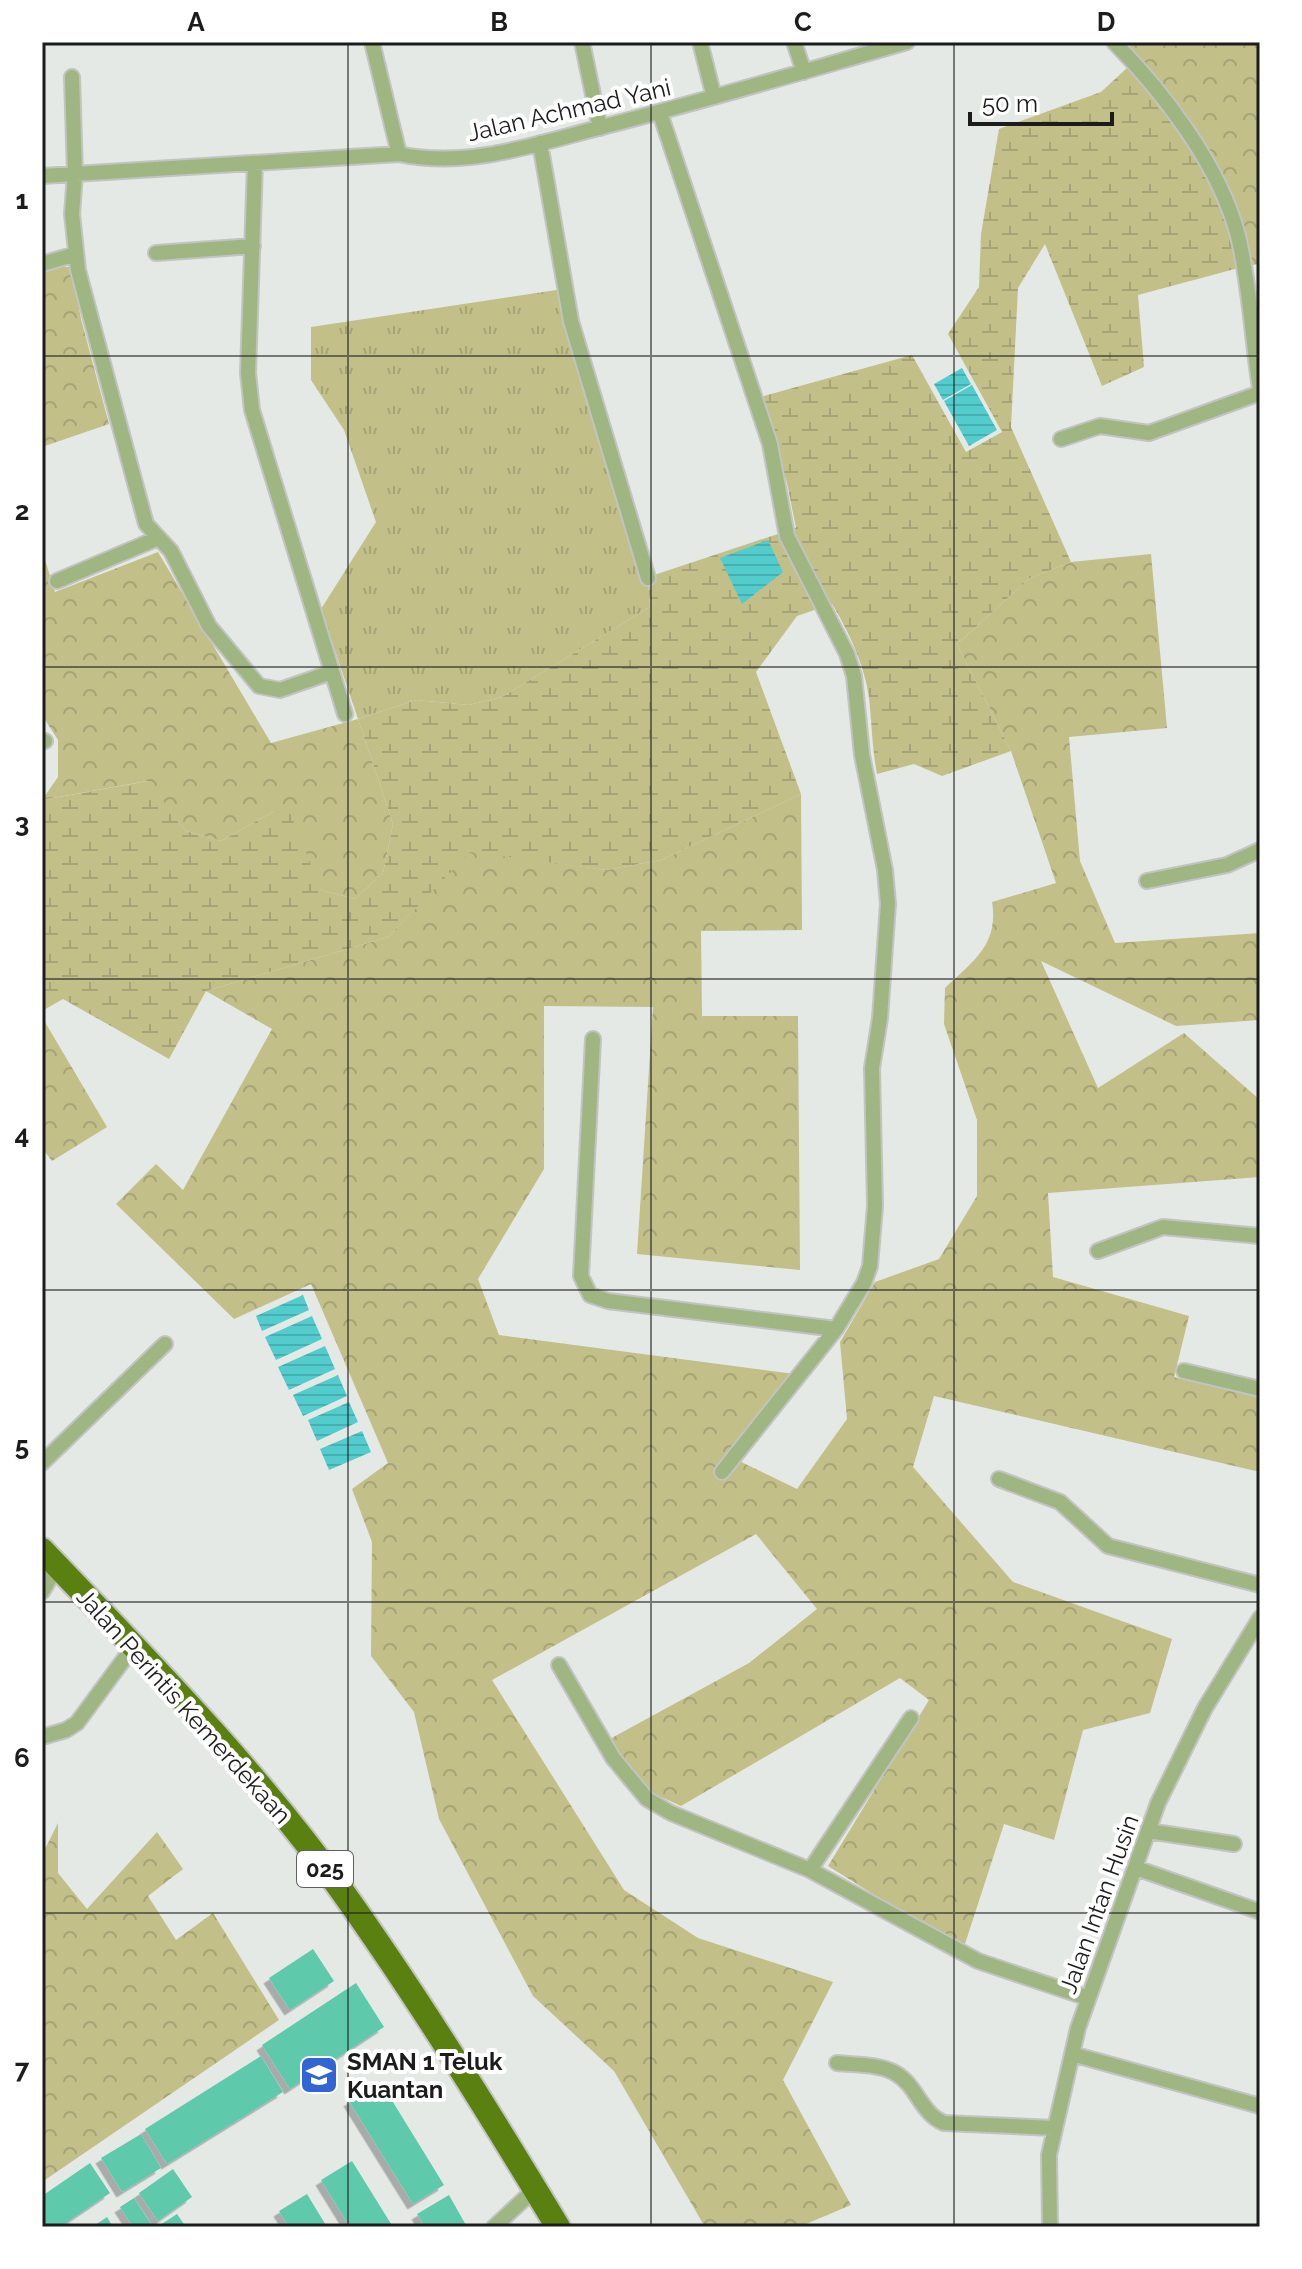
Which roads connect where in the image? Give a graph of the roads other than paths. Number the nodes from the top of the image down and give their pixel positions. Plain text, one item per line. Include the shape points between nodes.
1 (372, 42) edge
2 (582, 42) edge
3 (700, 42) edge
4 (794, 42) edge
5 (904, 42) edge
6 (1114, 42) edge
7 (804, 72) junction
8 (72, 77) dead end
9 (714, 97) junction
10 (660, 113) junction
11 (600, 128) junction
12 (540, 143) junction
13 (399, 154) junction
14 (255, 163) junction
15 (75, 174) junction
16 (42, 176) edge
17 (253, 246) junction
18 (156, 253) dead end
19 (76, 254) junction
20 (42, 264) edge
21 (1260, 390) edge
22 (1061, 439) dead end
23 (156, 539) junction
24 (648, 578) dead end
25 (57, 581) dead end
26 (329, 673) junction
27 (345, 714) dead end
28 (1260, 850) edge
29 (1147, 881) dead end
30 (593, 1039) dead end
31 (1260, 1236) edge
32 (1098, 1251) dead end
33 (836, 1329) junction
34 (165, 1344) dead end
35 (1184, 1371) dead end
36 (1260, 1389) edge
37 (42, 1463) edge
38 (722, 1472) dead end
39 (999, 1479) dead end
40 (50, 1558) edge
41 (1260, 1585) edge
42 (42, 1592) edge
43 (1260, 1618) edge
44 (133, 1647) junction
45 (559, 1665) dead end
46 (911, 1718) dead end
47 (42, 1737) edge
48 (1148, 1831) junction
49 (1234, 1844) dead end
50 (1136, 1868) junction
51 (810, 1870) junction
52 (1258, 1911) edge
53 (1088, 1998) junction
54 (1072, 2054) junction
55 (837, 2063) dead end
56 (1260, 2106) edge
57 (1054, 2128) junction
58 (535, 2189) junction
59 (494, 2227) edge
60 (558, 2227) edge
61 (1050, 2227) edge

1 - 13 street
2 - 11 street
3 - 9 street
4 - 7 street
5 - 7 street, Jalan Achmad Yani
6 - 21 street via 1186,129 1229,211 1238,237
7 - 9 street, Jalan Achmad Yani
8 - 15 street
9 - 10 street, Jalan Achmad Yani
10 - 11 street, Jalan Achmad Yani
10 - 33 street via 770,444 787,536 854,676 862,755 885,870 885,957 872,1068 874,1248 864,1283
11 - 12 street, Jalan Achmad Yani
12 - 13 street, Jalan Achmad Yani via 444,160
12 - 24 street via 571,321
13 - 14 street, Jalan Achmad Yani
14 - 15 street, Jalan Achmad Yani
14 - 17 street
15 - 16 street, Jalan Achmad Yani
15 - 19 street
17 - 18 street
17 - 26 street via 248,373 252,410
19 - 20 street
19 - 23 street via 128,465 146,524
21 - 22 street via 1149,433 1100,426
23 - 25 street
23 - 26 street via 171,551 209,626 259,686 280,690
26 - 27 street
28 - 29 street via 1227,865
30 - 33 street via 582,1251 585,1290 608,1301
31 - 32 street via 1163,1227
33 - 38 street
34 - 37 street
35 - 36 street
39 - 41 street via 1060,1502 1108,1546
40 - 42 street
40 - 44 highway, Jalan Perintis Kemerdekaan / 025
43 - 48 street, Jalan Intan Husin via 1177,1759
44 - 47 street via 77,1723
44 - 58 highway, Jalan Perintis Kemerdekaan / 025 via 282,1814 341,1890
45 - 51 street via 613,1758 647,1799
46 - 51 street
48 - 49 street
48 - 50 street, Jalan Intan Husin
50 - 52 street
50 - 53 street, Jalan Intan Husin
51 - 53 street via 978,1961
53 - 54 street, Jalan Intan Husin
54 - 56 street
54 - 57 street, Jalan Intan Husin
55 - 57 street via 890,2070 905,2080 931,2117 944,2123
57 - 61 street, Jalan Intan Husin
58 - 59 street
58 - 60 highway, Jalan Perintis Kemerdekaan / 025

